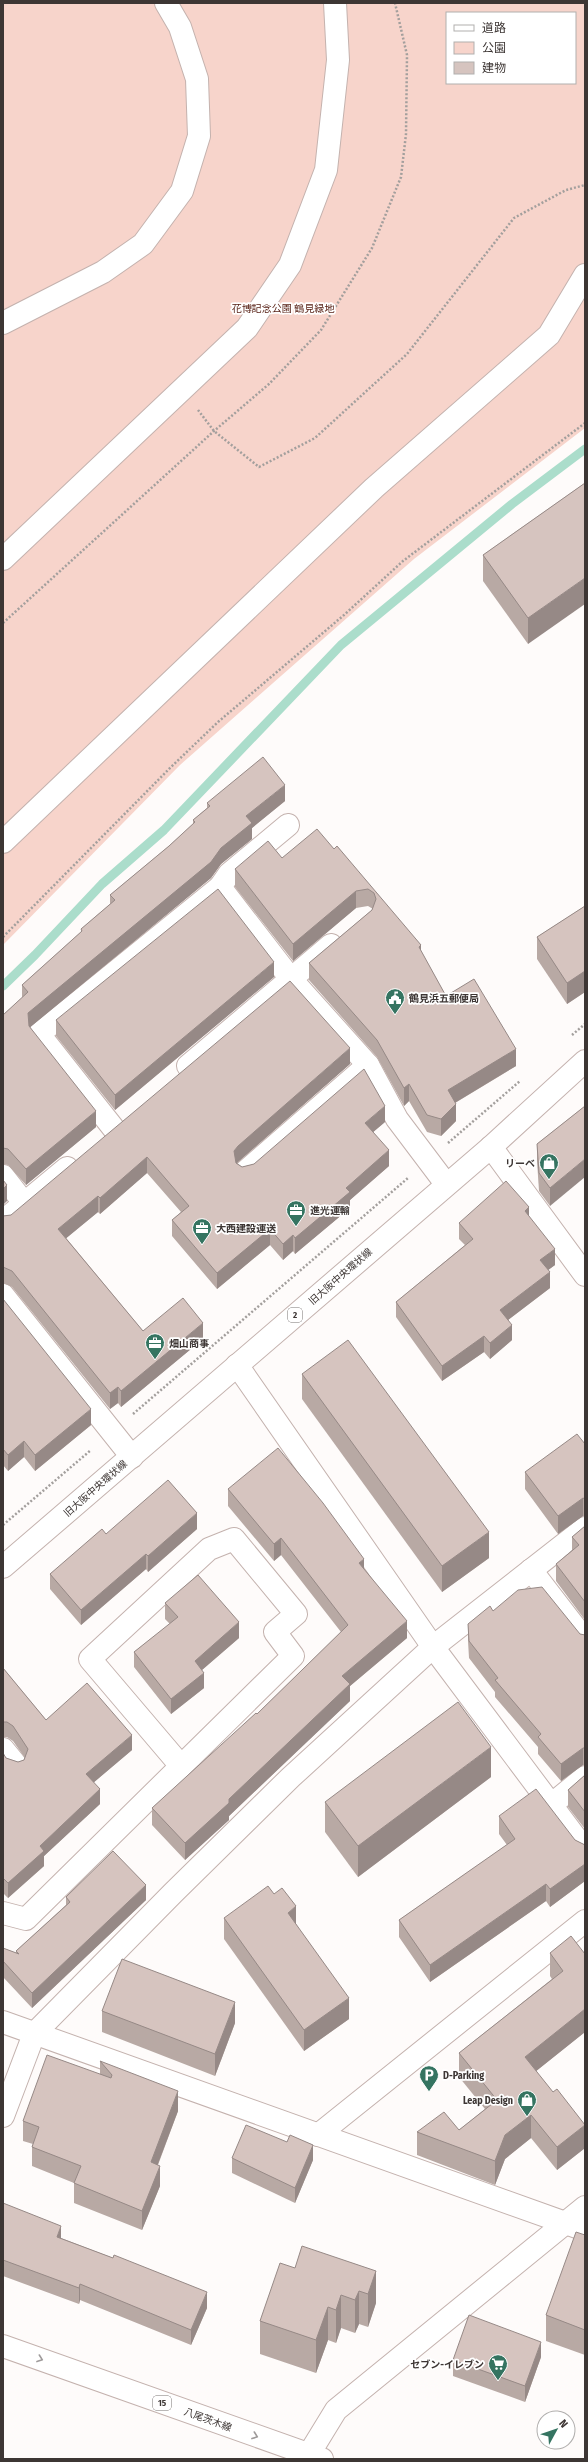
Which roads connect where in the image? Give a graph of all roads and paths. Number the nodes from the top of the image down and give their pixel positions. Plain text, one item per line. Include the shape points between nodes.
1 (166, 3) edge
2 (335, 3) edge
3 (585, 185) edge
4 (585, 275) edge
5 (3, 323) edge
6 (183, 390) junction
7 (585, 423) edge
8 (3, 559) edge
9 (288, 825) dead end
10 (3, 842) edge
11 (220, 887) junction
12 (346, 933) edge
13 (3, 937) edge
14 (291, 979) junction
15 (585, 1024) edge
16 (567, 1040) dead end
17 (585, 1061) edge
18 (368, 1065) junction
19 (525, 1077) dead end
20 (173, 1079) edge
21 (132, 1114) edge
22 (114, 1129) junction
23 (491, 1147) junction
24 (428, 1161) junction
25 (246, 1172) edge
26 (3, 1176) edge
27 (446, 1184) junction
28 (24, 1203) junction
29 (3, 1221) edge
30 (585, 1275) edge
31 (6, 1304) edge
32 (237, 1365) junction
33 (112, 1432) junction
34 (132, 1457) junction
35 (3, 1525) edge
36 (585, 1528) edge
37 (3, 1568) edge
38 (531, 1570) junction
39 (585, 1640) edge
40 (434, 1647) junction
41 (181, 1766) junction
42 (585, 1777) edge
43 (551, 1805) junction
44 (585, 1850) edge
45 (3, 1913) edge
46 (585, 1921) edge
47 (3, 2022) edge
48 (34, 2034) junction
49 (3, 2116) edge
50 (318, 2135) junction
51 (585, 2207) edge
52 (565, 2223) junction
53 (585, 2230) edge
54 (3, 2346) edge
55 (312, 2458) edge

1 - 5 street via 180,27 197,79 200,136 182,191 143,244 103,272
2 - 6 street via 338,60 326,170 290,265 247,328
3 - 6 path via 566,190 514,218 406,354 315,438 259,467 214,431
4 - 10 street via 549,335 374,488
6 - 8 street
7 - 13 path via 403,561 218,722 171,766
9 - 11 street via 229,874
11 - 14 street
11 - 22 street via 39,1034
12 - 14 street
14 - 18 street
14 - 20 street
15 - 16 path
17 - 23 street, 旧大阪中央環状線 / 2
18 - 24 street via 397,1119
18 - 25 street
19 - 24 path
21 - 22 street
22 - 28 street
23 - 27 street, 旧大阪中央環状線 / 2
23 - 30 street
24 - 27 street
24 - 33 path
26 - 28 street
27 - 32 street, 旧大阪中央環状線 / 2
28 - 29 street
31 - 33 street
32 - 34 street, 旧大阪中央環状線 / 2
32 - 40 street
33 - 34 street
33 - 35 path
34 - 37 street, 旧大阪中央環状線 / 2
36 - 38 street
38 - 39 street
38 - 40 street
40 - 43 street
40 - 48 street via 285,1783 172,1893
41 - 41 street via 292,1656 275,1632 296,1614 234,1538 209,1549 90,1658
41 - 45 street via 26,1919
42 - 43 street
43 - 44 street
46 - 50 street
47 - 48 street
48 - 49 street
48 - 50 street
50 - 52 street
51 - 52 street
52 - 53 street
52 - 55 street via 336,2410
54 -> 55 street, 八尾茨木線 / 15

